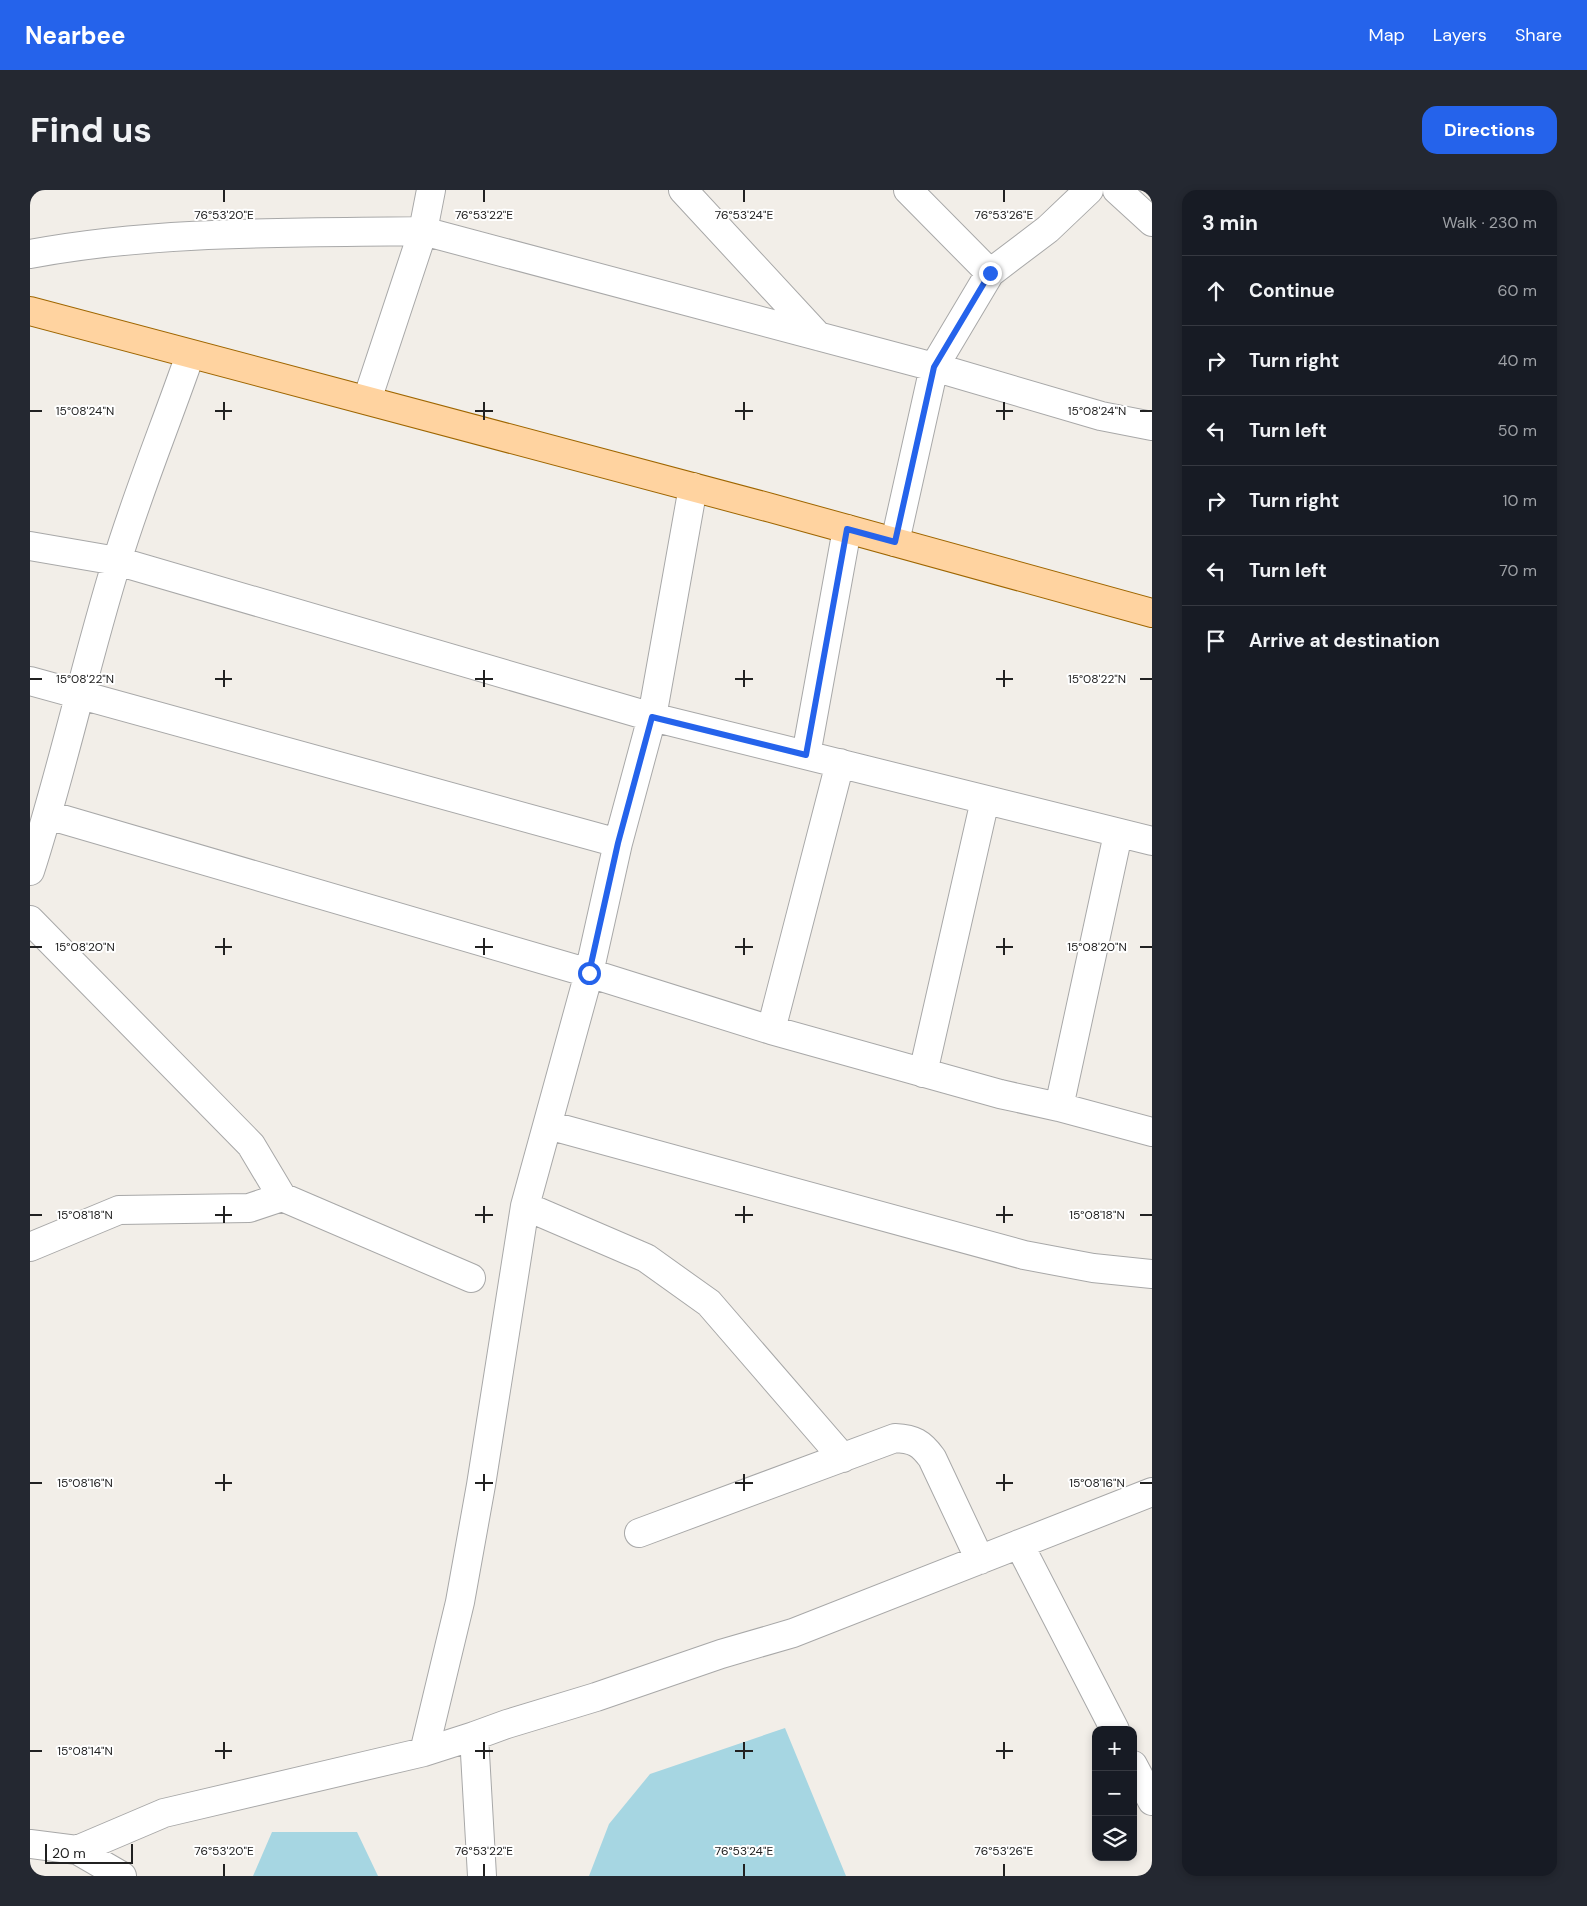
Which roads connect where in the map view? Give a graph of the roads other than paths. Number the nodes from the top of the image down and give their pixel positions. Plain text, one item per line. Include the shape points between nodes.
1 (431, 190) edge
2 (683, 190) edge
3 (908, 190) edge
4 (1089, 190) edge
5 (1117, 190) edge
6 (1152, 222) edge
7 (423, 231) junction
8 (30, 254) edge
9 (990, 273) junction
10 (30, 311) edge
11 (818, 336) junction
12 (190, 355) junction
13 (934, 367) junction
14 (368, 400) junction
15 (1152, 426) edge
16 (693, 487) junction
17 (847, 529) junction
18 (895, 542) junction
19 (30, 546) edge
20 (117, 561) junction
21 (1152, 613) edge
22 (30, 681) edge
23 (79, 695) junction
24 (652, 717) junction
25 (806, 755) junction
26 (840, 763) junction
27 (986, 800) junction
28 (48, 816) junction
29 (1118, 834) junction
30 (1152, 841) edge
31 (618, 843) junction
32 (30, 871) edge
33 (30, 920) edge
34 (589, 973) junction
35 (771, 1030) junction
36 (923, 1072) junction
37 (1058, 1107) junction
38 (548, 1125) junction
39 (1152, 1132) edge
40 (282, 1198) junction
41 (525, 1206) junction
42 (30, 1247) edge
43 (1152, 1276) edge
44 (470, 1278) dead end
45 (844, 1458) junction
46 (1149, 1499) edge
47 (639, 1533) dead end
48 (1019, 1544) junction
49 (980, 1560) junction
50 (1113, 1726) edge
51 (474, 1736) junction
52 (424, 1752) junction
53 (1136, 1771) edge
54 (1152, 1801) edge
55 (30, 1844) edge
56 (78, 1850) junction
57 (122, 1876) edge
58 (482, 1876) edge

1 - 7 street
2 - 11 street
3 - 9 street
4 - 9 street via 1048,229
5 - 6 street
7 - 8 street via 246,233 116,242
7 - 11 street
7 - 14 street
9 - 13 street
10 - 12 main road
11 - 13 street
12 - 14 main road
12 - 20 street
13 - 15 street via 1101,416
13 - 18 street
14 - 16 main road
16 - 17 main road
16 - 24 street
17 - 18 main road
17 - 25 street
18 - 21 main road
19 - 20 street
20 - 23 street
20 - 24 street
22 - 23 street
23 - 28 street
23 - 31 street
24 - 25 street
24 - 31 street
25 - 26 street
26 - 27 street
26 - 35 street
27 - 29 street
27 - 36 street
28 - 32 street
28 - 34 street
29 - 30 street
29 - 37 street
31 - 34 street
33 - 40 street via 251,1145
34 - 35 street
34 - 38 street
35 - 36 street
36 - 37 street
37 - 39 street
38 - 41 street
38 - 43 street via 1024,1255
40 - 42 street via 249,1208 119,1210
40 - 44 street
41 - 45 street via 646,1258 709,1303
41 - 52 street via 462,1592
45 - 47 street
45 - 49 street via 896,1438 910,1439 924,1447
46 - 48 street
48 - 49 street
48 - 50 street
49 - 51 street via 793,1634 721,1654
51 - 52 street
51 - 58 street
52 - 56 street via 164,1813
53 - 54 street
55 - 56 street
56 - 57 street

